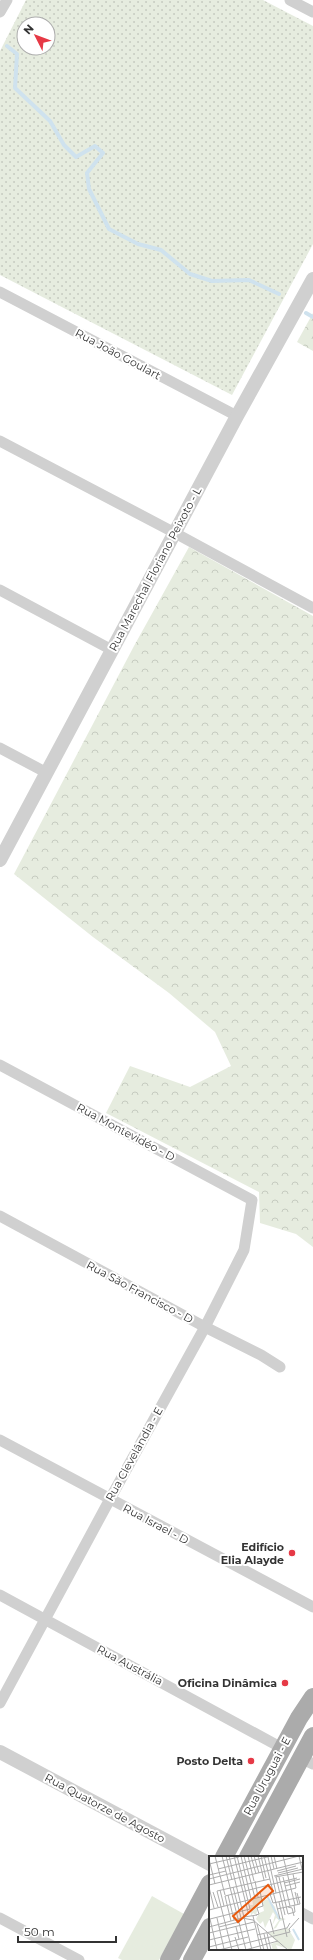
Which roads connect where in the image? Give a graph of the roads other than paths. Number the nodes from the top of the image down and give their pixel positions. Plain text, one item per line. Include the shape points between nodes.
1 (7, 0) edge
2 (290, 0) edge
3 (0, 12) edge
4 (313, 12) edge
5 (313, 279) edge
6 (0, 292) edge
7 (236, 416) junction
8 (0, 441) edge
9 (176, 533) junction
10 (0, 590) edge
11 (313, 608) edge
12 (112, 650) junction
13 (0, 748) edge
14 (47, 773) junction
15 (0, 860) edge
16 (0, 1065) edge
17 (252, 1200) joint
18 (0, 1216) edge
19 (205, 1327) junction
20 (280, 1367) dead end
21 (0, 1440) edge
22 (110, 1499) junction
23 (0, 1595) edge
24 (313, 1607) edge
25 (45, 1619) junction
26 (313, 1697) edge
27 (0, 1703) edge
28 (313, 1736) edge
29 (282, 1748) junction
30 (0, 1752) edge
31 (307, 1761) edge
32 (225, 1856) edge
33 (249, 1856) edge
34 (209, 1863) edge
35 (209, 1885) edge
36 (303, 1914) edge
37 (0, 1918) edge
38 (313, 1919) edge
39 (209, 1929) edge
40 (79, 1960) edge
41 (169, 1960) edge
42 (192, 1960) edge

1 - 3 street
2 - 4 street
5 - 7 street, Rua Marechal Floriano Peixoto - L
6 - 7 street, Rua João Goulart
7 - 9 street, Rua Marechal Floriano Peixoto - L
8 - 9 street
9 - 11 street
9 - 12 street, Rua Marechal Floriano Peixoto - L
10 - 12 street
12 - 14 street, Rua Marechal Floriano Peixoto - L
13 - 14 street
14 - 15 street, Rua Marechal Floriano Peixoto - L
16 - 17 street, Rua Montevidéo - D
17 - 19 street, Rua Clevelândia - E via 244,1250
18 - 19 street, Rua São Francisco - D
19 - 20 street, Rua São Francisco - D
19 - 22 street, Rua Clevelândia - E
21 - 22 street, Rua Israel - D
22 - 24 street, Rua Israel - D
22 - 25 street, Rua Clevelândia - E
23 - 25 street, Rua Austrália
25 - 27 street, Rua Clevelândia - E
25 - 29 street, Rua Austrália
26 - 29 main road, Rua Uruguai - E
28 - 31 main road, Rua Uruguai - E
29 - 32 main road, Rua Uruguai - E
30 - 34 street, Rua Quatorze de Agosto
31 - 33 main road, Rua Uruguai - E
35 - 41 main road
36 - 38 street
37 - 40 street
39 - 42 main road

